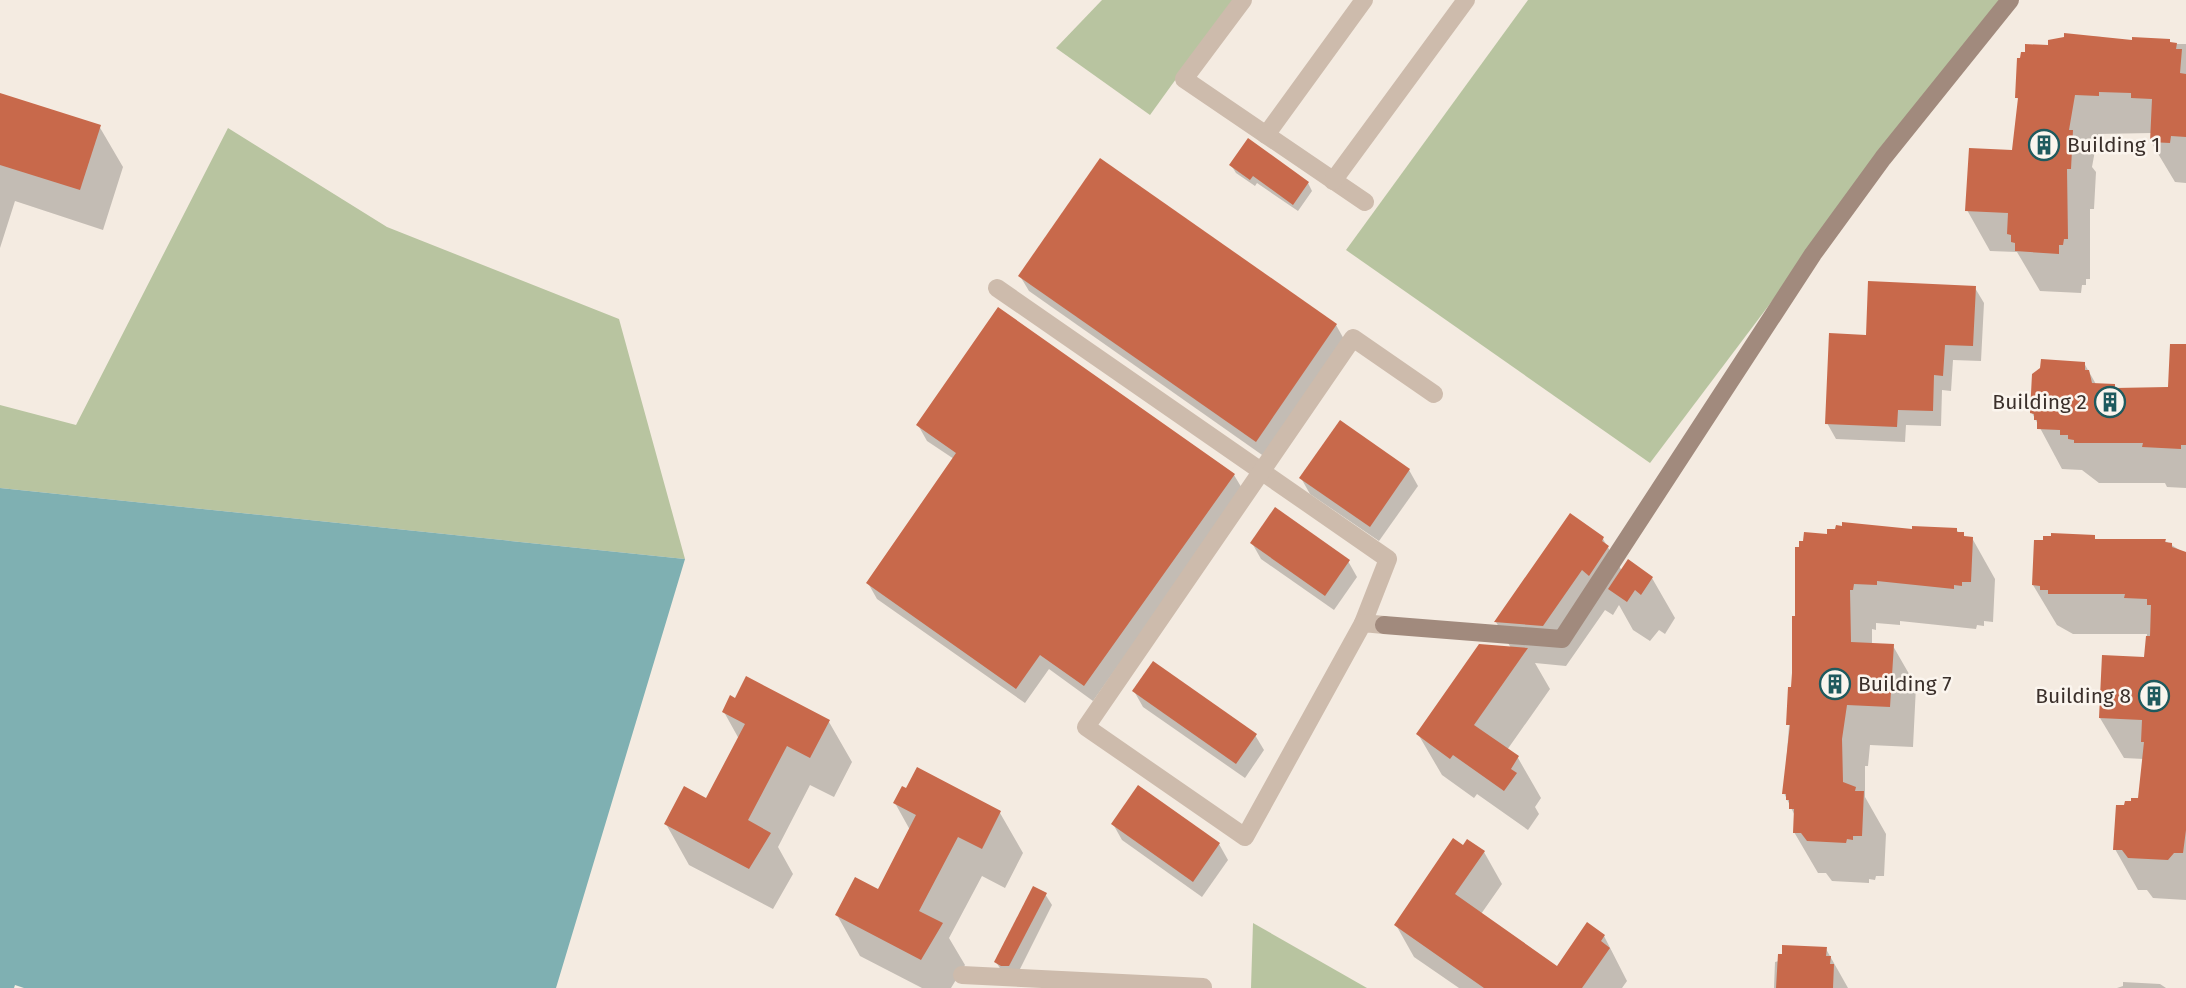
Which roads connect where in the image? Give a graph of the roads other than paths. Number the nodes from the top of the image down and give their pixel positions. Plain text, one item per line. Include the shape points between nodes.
1 (1243, 0) edge
2 (1364, 0) edge
3 (1466, 0) edge
4 (2010, 0) edge
5 (1266, 135) junction
6 (1333, 181) junction
7 (1365, 202) dead end
8 (997, 288) dead end
9 (1434, 394) dead end
10 (1261, 471) junction
11 (1363, 623) junction
12 (962, 975) dead end
13 (1203, 982) edge

1 - 5 street via 1184,79
2 - 5 street
3 - 6 street
4 - 11 street via 1812,254 1562,639
5 - 6 street
6 - 7 street
8 - 10 street
9 - 10 street via 1353,338
10 - 11 street via 1388,559
10 - 11 street via 1086,727 1245,837
12 - 13 street

